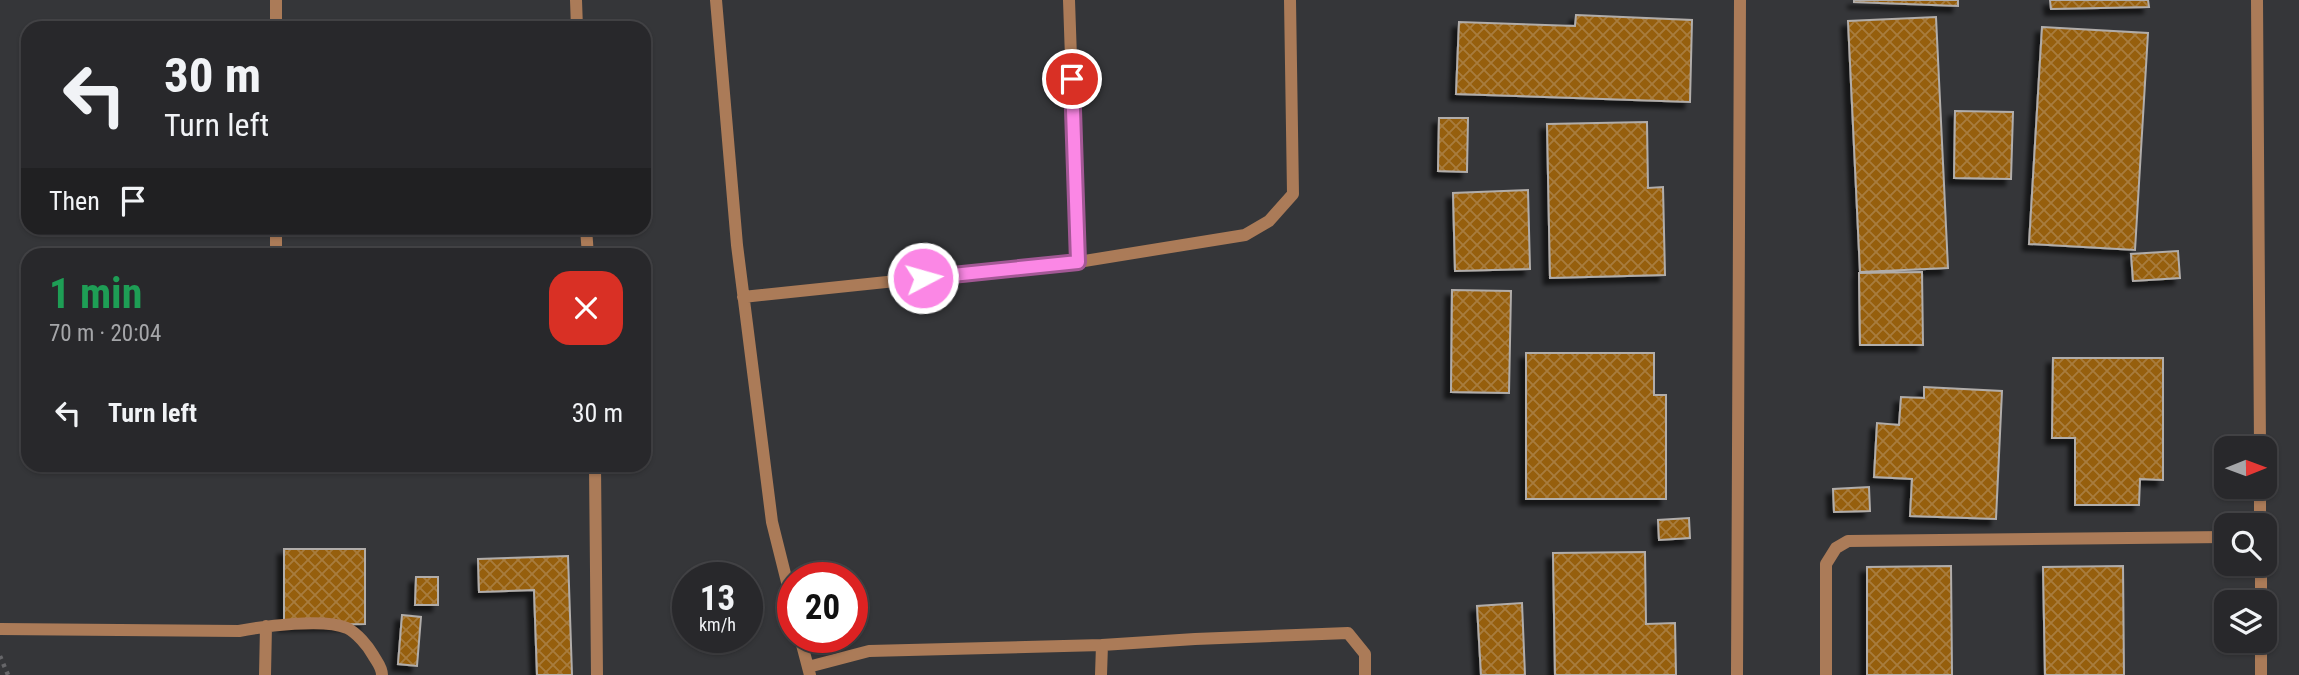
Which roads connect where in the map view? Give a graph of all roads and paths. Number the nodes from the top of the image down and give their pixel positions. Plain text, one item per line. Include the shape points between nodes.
1 (276, 0) edge
2 (576, 0) edge
3 (716, 0) edge
4 (1069, 0) edge
5 (1290, 0) edge
6 (1740, 0) edge
7 (2257, 0) edge
8 (276, 21) edge
9 (577, 21) edge
10 (1078, 262) junction
11 (743, 297) junction
12 (2260, 436) edge
13 (595, 472) edge
14 (2214, 537) edge
15 (782, 562) edge
16 (266, 626) junction
17 (0, 629) edge
18 (1102, 645) junction
19 (804, 653) edge
20 (2261, 653) edge
21 (0, 656) edge
22 (809, 671) edge
23 (8, 675) edge
24 (265, 675) edge
25 (382, 675) edge
26 (597, 675) edge
27 (1101, 675) edge
28 (1365, 675) edge
29 (1737, 675) edge
30 (1826, 675) edge
31 (2261, 675) edge

1 - 8 street
2 - 9 street
3 - 11 street
4 - 10 street
5 - 10 street via 1293,194 1269,221 1245,235
6 - 29 street
7 - 12 street
10 - 11 street
11 - 15 street via 772,522
13 - 26 street
14 - 30 street via 1848,541 1836,548 1826,564
16 - 17 street via 239,631
16 - 24 street
16 - 25 street via 328,624 349,629 369,649
18 - 22 street via 869,651
18 - 27 street
18 - 28 street via 1348,633 1365,654
19 - 22 street
20 - 31 street
21 - 23 path

